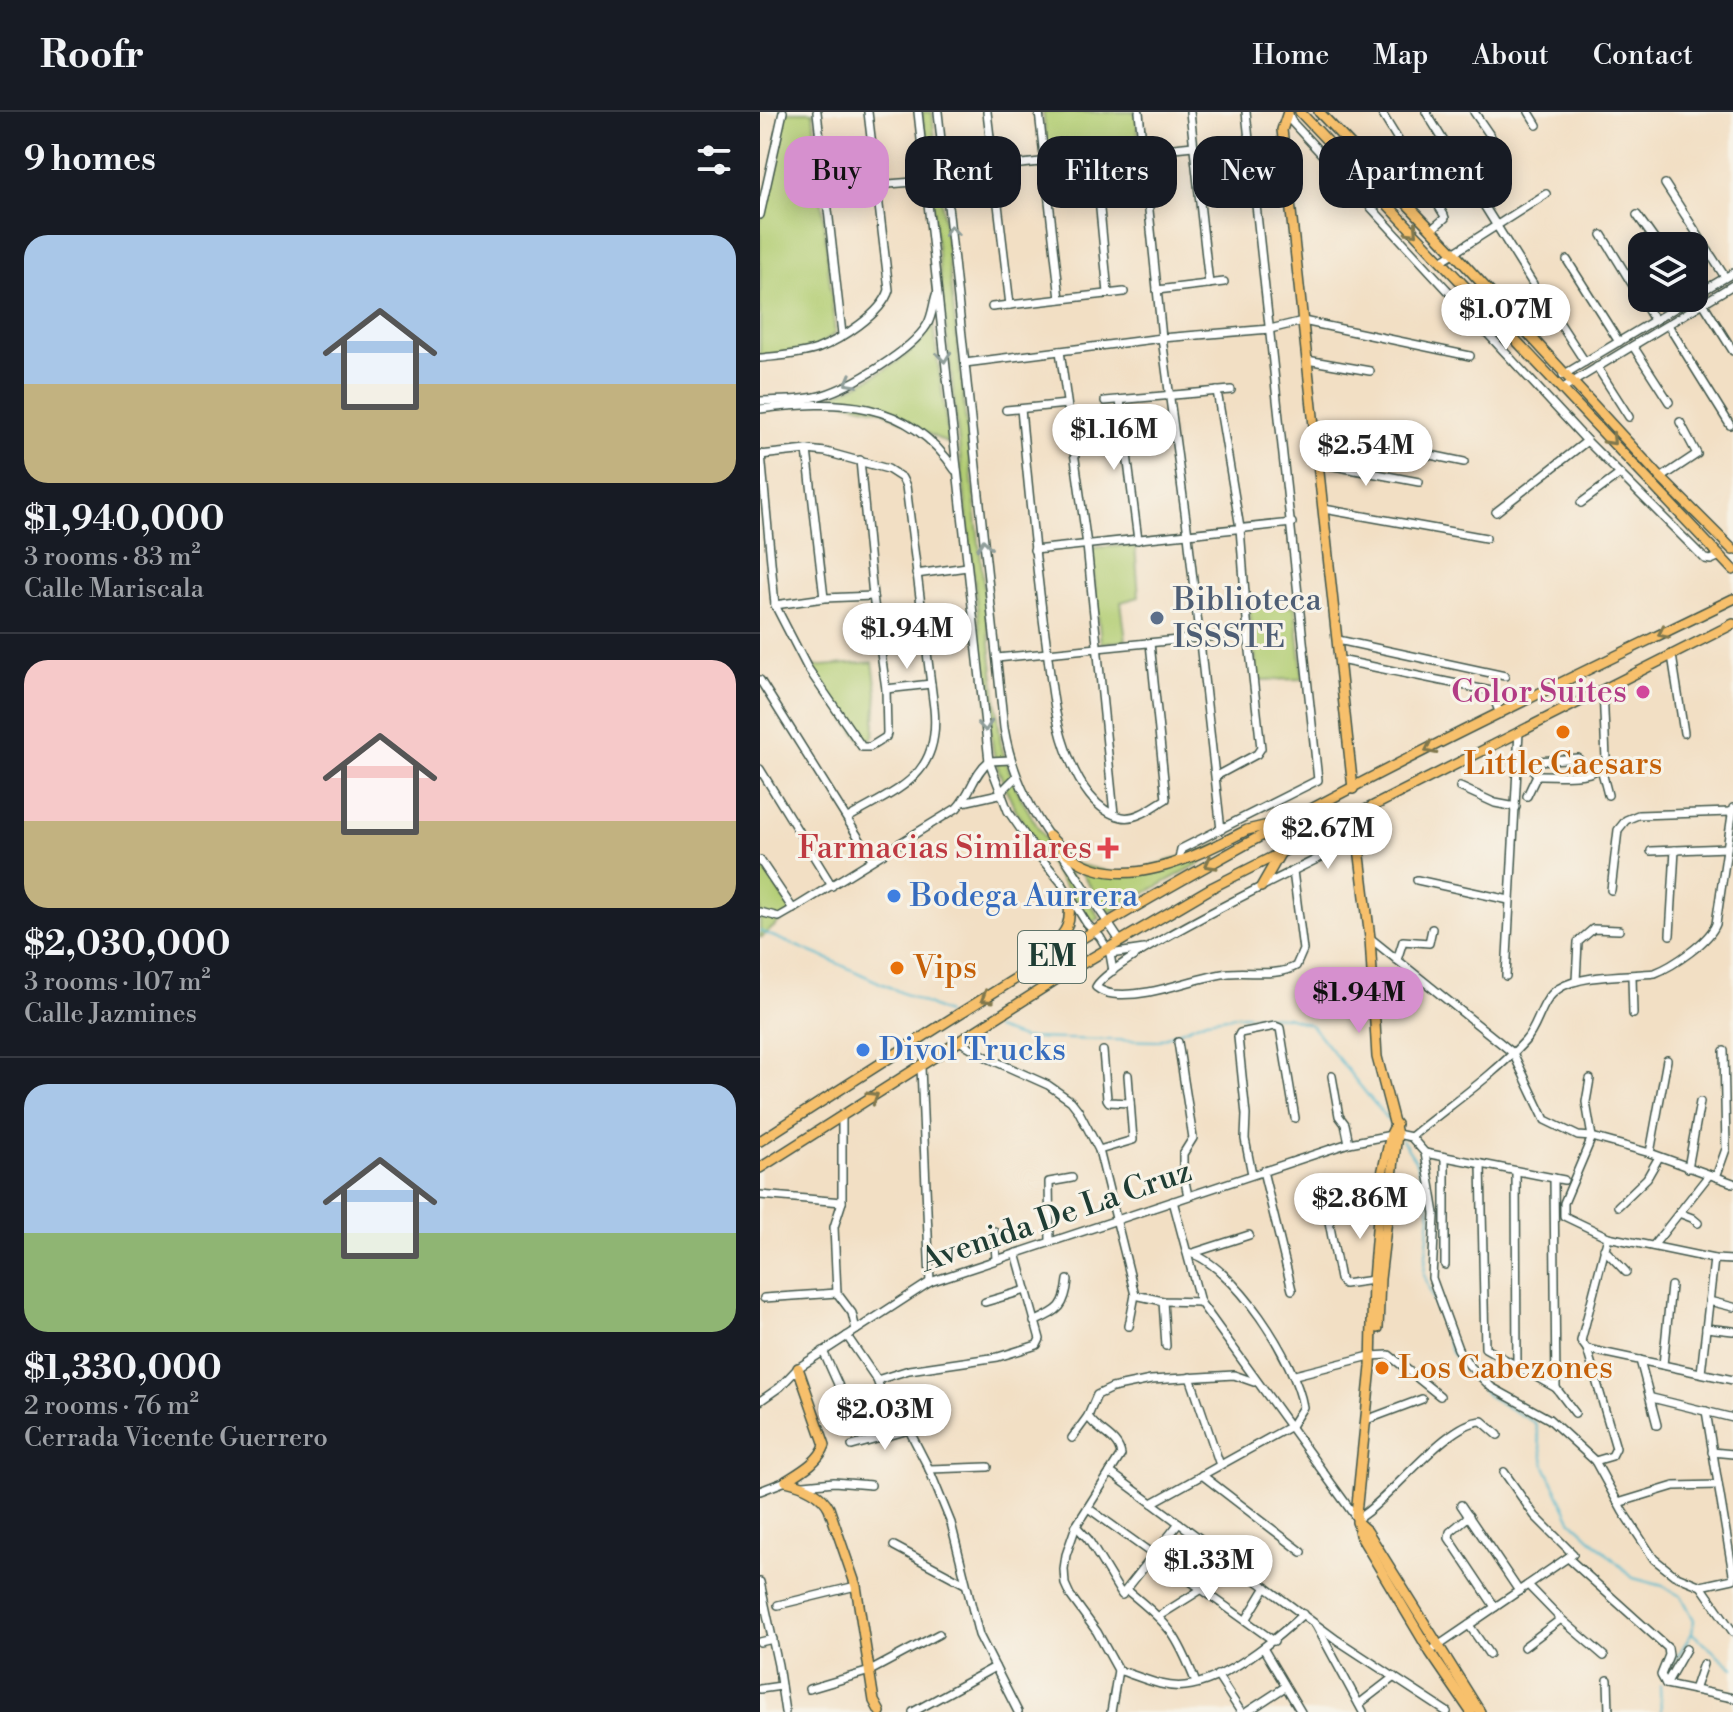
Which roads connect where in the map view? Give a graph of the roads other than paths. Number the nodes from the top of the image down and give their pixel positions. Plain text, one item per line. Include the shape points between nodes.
1 (783, 112) edge
2 (817, 112) edge
3 (868, 112) edge
4 (918, 112) edge
5 (938, 112) edge
6 (987, 112) edge
7 (1039, 112) edge
8 (1139, 112) edge
9 (1190, 112) edge
10 (1246, 112) edge
11 (1319, 112) edge
12 (1381, 112) edge
13 (1426, 112) edge
14 (1474, 112) edge
15 (1529, 112) edge
16 (1302, 113) edge
17 (1289, 115) edge
18 (1537, 125) dead end
19 (871, 136) edge
20 (921, 136) edge
21 (940, 136) edge
22 (990, 136) edge
23 (1042, 136) edge
24 (1141, 136) edge
25 (1249, 136) edge
26 (1283, 136) edge
27 (1441, 136) edge
28 (1490, 136) edge
29 (1193, 146) joint
30 (1177, 148) edge
31 (1665, 184) dead end
32 (1546, 194) dead end
33 (879, 208) edge
34 (929, 208) edge
35 (948, 208) edge
36 (998, 208) edge
37 (1050, 208) edge
38 (1100, 208) edge
39 (1149, 208) edge
40 (1200, 208) edge
41 (1256, 208) edge
42 (1291, 208) edge
43 (1485, 208) edge
44 (760, 215) edge
45 (1637, 215) dead end
46 (1496, 225) junction
47 (1431, 230) junction
48 (1649, 232) edge
49 (1602, 235) dead end
50 (1453, 252) junction
51 (1567, 260) dead end
52 (954, 261) junction
53 (1441, 261) junction
54 (934, 263) junction
55 (1733, 273) edge
56 (1725, 277) junction
57 (1224, 282) dead end
58 (1209, 284) junction
59 (1533, 284) dead end
60 (1733, 285) edge
61 (1708, 287) edge
62 (937, 289) junction
63 (1157, 290) junction
64 (1124, 292) dead end
65 (1108, 293) junction
66 (1542, 296) dead end
67 (1060, 299) junction
68 (1708, 300) edge
69 (1010, 305) junction
70 (992, 307) dead end
71 (1708, 311) edge
72 (1667, 312) edge
73 (1689, 312) edge
74 (1654, 320) junction
75 (1303, 321) junction
76 (1668, 325) junction
77 (1270, 329) junction
78 (842, 334) junction
79 (1162, 338) junction
80 (1619, 342) junction
81 (1633, 346) junction
82 (1060, 351) junction
83 (1733, 351) edge
84 (1470, 356) dead end
85 (760, 358) edge
86 (1307, 360) junction
87 (1585, 362) junction
88 (965, 363) junction
89 (1597, 367) junction
90 (1370, 371) dead end
91 (1560, 377) junction
92 (1568, 385) junction
93 (1231, 390) dead end
94 (1217, 391) junction
95 (1169, 395) junction
96 (815, 400) junction
97 (1120, 400) junction
98 (760, 401) edge
99 (1105, 401) dead end
100 (1669, 402) dead end
101 (1067, 404) junction
102 (760, 409) edge
103 (1021, 409) junction
104 (1006, 410) dead end
105 (1629, 417) dead end
106 (1680, 422) dead end
107 (1730, 425) dead end
108 (1315, 431) junction
109 (1587, 441) junction
110 (807, 450) junction
111 (761, 454) edge
112 (860, 460) junction
113 (1464, 462) dead end
114 (1318, 463) junction
115 (957, 473) junction
116 (1620, 474) junction
117 (1661, 478) junction
118 (1419, 482) dead end
119 (980, 501) junction
120 (960, 503) junction
121 (1581, 503) dead end
122 (1324, 509) junction
123 (1496, 512) dead end
124 (1292, 523) junction
125 (1240, 528) junction
126 (1717, 534) junction
127 (1188, 535) junction
128 (1486, 538) dead end
129 (1138, 540) junction
130 (1733, 542) edge
131 (1087, 545) junction
132 (1034, 550) junction
133 (1733, 550) edge
134 (1720, 556) junction
135 (967, 567) junction
136 (1733, 570) edge
137 (916, 574) junction
138 (873, 596) junction
139 (824, 598) junction
140 (1733, 599) edge
141 (775, 605) junction
142 (1733, 624) edge
143 (1248, 633) junction
144 (1200, 639) junction
145 (1338, 640) junction
146 (1150, 643) junction
147 (1098, 649) junction
148 (1047, 653) junction
149 (1672, 655) junction
150 (997, 658) junction
151 (1340, 660) junction
152 (1505, 676) dead end
153 (760, 680) edge
154 (931, 684) junction
155 (886, 689) junction
156 (1603, 689) junction
157 (762, 690) edge
158 (1500, 714) junction
159 (1519, 731) junction
160 (1684, 733) dead end
161 (1578, 758) dead end
162 (1011, 760) junction
163 (989, 761) junction
164 (1601, 768) junction
165 (760, 769) edge
166 (1537, 775) junction
167 (1216, 776) junction
168 (1016, 777) junction
169 (1460, 787) dead end
170 (1353, 789) junction
171 (999, 794) junction
172 (1608, 795) dead end
173 (1527, 796) dead end
174 (963, 802) junction
175 (1516, 807) junction
176 (1732, 810) edge
177 (1114, 814) junction
178 (1355, 815) junction
179 (848, 818) junction
180 (1278, 827) junction
181 (1221, 830) junction
182 (1049, 836) junction
183 (1350, 843) dead end
184 (1727, 848) junction
185 (1675, 850) junction
186 (1651, 851) dead end
187 (1281, 852) junction
188 (872, 859) junction
189 (760, 860) edge
190 (1179, 860) junction
191 (1293, 871) junction
192 (1417, 880) dead end
193 (832, 886) junction
194 (1261, 887) junction
195 (1611, 890) dead end
196 (1067, 893) junction
197 (1509, 900) junction
198 (793, 909) junction
199 (760, 912) edge
200 (1109, 922) junction
201 (1432, 929) dead end
202 (1619, 930) dead end
203 (1095, 931) junction
204 (1670, 935) dead end
205 (1370, 938) junction
206 (1120, 941) junction
207 (1148, 949) junction
208 (1108, 952) junction
209 (1397, 960) junction
210 (1035, 967) junction
211 (1113, 971) junction
212 (1506, 976) dead end
213 (1632, 976) junction
214 (1576, 981) junction
215 (1633, 1014) dead end
216 (961, 1042) junction
217 (1178, 1042) dead end
218 (1103, 1051) dead end
219 (1724, 1051) dead end
220 (1513, 1053) junction
221 (1667, 1060) dead end
222 (921, 1067) junction
223 (1128, 1075) dead end
224 (1332, 1076) dead end
225 (1590, 1079) dead end
226 (1700, 1102) dead end
227 (1130, 1103) junction
228 (842, 1117) junction
229 (1295, 1118) dead end
230 (1395, 1132) junction
231 (1411, 1137) junction
232 (1592, 1137) junction
233 (760, 1141) edge
234 (1349, 1143) junction
235 (1099, 1150) junction
236 (1425, 1153) junction
237 (1650, 1153) junction
238 (1445, 1157) junction
239 (1659, 1157) junction
240 (1481, 1164) junction
241 (760, 1168) edge
242 (1688, 1168) junction
243 (1263, 1171) junction
244 (1516, 1171) junction
245 (1252, 1174) junction
246 (1712, 1176) junction
247 (1072, 1178) dead end
248 (1554, 1178) junction
249 (1564, 1180) dead end
250 (1733, 1183) edge
251 (1322, 1185) dead end
252 (760, 1195) edge
253 (1188, 1196) junction
254 (1173, 1201) junction
255 (842, 1202) junction
256 (1618, 1206) dead end
257 (1679, 1213) junction
258 (1117, 1219) junction
259 (1698, 1223) dead end
260 (994, 1231) dead end
261 (1249, 1235) dead end
262 (1608, 1237) junction
263 (1050, 1241) junction
264 (1653, 1246) junction
265 (1604, 1249) junction
266 (1016, 1253) junction
267 (1190, 1253) junction
268 (996, 1259) junction
269 (1714, 1259) junction
270 (1733, 1260) edge
271 (1445, 1265) dead end
272 (1626, 1272) dead end
273 (1068, 1280) dead end
274 (1373, 1280) junction
275 (930, 1282) junction
276 (1671, 1286) dead end
277 (1026, 1290) junction
278 (1292, 1290) dead end
279 (837, 1293) junction
280 (1135, 1295) junction
281 (764, 1298) dead end
282 (1163, 1301) junction
283 (1709, 1301) junction
284 (985, 1302) dead end
285 (1200, 1302) junction
286 (1733, 1307) edge
287 (1034, 1322) junction
288 (1129, 1326) dead end
289 (1706, 1328) junction
290 (856, 1330) junction
291 (1733, 1331) edge
292 (847, 1336) junction
293 (1166, 1346) dead end
294 (1587, 1349) junction
295 (823, 1351) junction
296 (1373, 1360) junction
297 (1640, 1360) junction
298 (1663, 1365) junction
299 (798, 1368) junction
300 (1517, 1368) junction
301 (1701, 1373) junction
302 (1295, 1375) junction
303 (1190, 1377) junction
304 (877, 1380) junction
305 (1733, 1380) edge
306 (1256, 1382) junction
307 (1556, 1388) junction
308 (841, 1391) dead end
309 (1440, 1396) dead end
310 (1652, 1398) junction
311 (1422, 1399) dead end
312 (760, 1401) edge
313 (1706, 1411) junction
314 (1575, 1413) dead end
315 (1088, 1416) junction
316 (1733, 1418) edge
317 (1366, 1420) junction
318 (1657, 1425) dead end
319 (1291, 1426) junction
320 (909, 1430) junction
321 (1498, 1435) dead end
322 (1072, 1438) dead end
323 (852, 1446) dead end
324 (1712, 1452) junction
325 (1733, 1454) edge
326 (1595, 1461) junction
327 (1220, 1465) junction
328 (988, 1467) dead end
329 (929, 1469) junction
330 (1110, 1472) junction
331 (1504, 1472) dead end
332 (1202, 1475) junction
333 (786, 1481) junction
334 (804, 1485) junction
335 (871, 1485) dead end
336 (1718, 1485) junction
337 (760, 1491) edge
338 (1152, 1503) junction
339 (1618, 1503) junction
340 (1461, 1505) dead end
341 (1088, 1508) junction
342 (1469, 1516) junction
343 (1357, 1520) junction
344 (1179, 1523) junction
345 (1076, 1526) junction
346 (894, 1546) dead end
347 (1302, 1552) dead end
348 (1221, 1554) junction
349 (1155, 1555) junction
350 (1570, 1556) junction
351 (1733, 1576) edge
352 (760, 1582) edge
353 (965, 1584) junction
354 (1528, 1585) junction
355 (856, 1586) junction
356 (1701, 1586) junction
357 (1266, 1587) junction
358 (1202, 1589) junction
359 (1519, 1591) junction
360 (1125, 1593) junction
361 (778, 1605) dead end
362 (1495, 1607) junction
363 (763, 1612) edge
364 (1303, 1614) junction
365 (1159, 1616) junction
366 (1561, 1619) junction
367 (1246, 1620) junction
368 (1730, 1621) edge
369 (1315, 1623) junction
370 (1469, 1625) junction
371 (1733, 1632) edge
372 (939, 1634) dead end
373 (773, 1639) junction
374 (1274, 1641) junction
375 (760, 1642) edge
376 (1524, 1647) dead end
377 (1263, 1648) junction
378 (1434, 1649) junction
379 (1686, 1649) dead end
380 (1489, 1654) dead end
381 (1604, 1656) dead end
382 (1703, 1664) dead end
383 (995, 1667) junction
384 (1118, 1670) junction
385 (870, 1671) junction
386 (1217, 1675) junction
387 (1394, 1677) junction
388 (1608, 1680) dead end
389 (1664, 1682) junction
390 (1196, 1683) junction
391 (781, 1686) junction
392 (1285, 1687) junction
393 (760, 1689) edge
394 (809, 1689) dead end
395 (1694, 1690) junction
396 (1733, 1698) edge
397 (1359, 1704) junction
398 (785, 1712) edge
399 (880, 1712) edge
400 (913, 1712) edge
401 (1018, 1712) edge
402 (1111, 1712) edge
403 (1244, 1712) edge
404 (1301, 1712) edge
405 (1363, 1712) edge
406 (1447, 1712) edge
407 (1471, 1712) edge
408 (1480, 1712) edge
409 (1609, 1712) edge

1 - 44 street
2 - 78 street
3 - 19 street
4 - 20 street
5 - 21 street
6 - 22 street
7 - 23 street
8 - 24 street
9 - 29 street
10 - 25 street
11 - 47 main road
12 - 47 street via 1445,218
13 - 27 street
14 - 28 street
15 - 18 street
16 - 17 main road
16 -> 53 main road
17 - 26 main road
17 - 109 street
29 - 30 street
31 - 56 street
32 - 46 street
33 - 78 street via 889,290 877,311
34 - 54 street
52 -> 35 street
36 - 69 street
37 - 67 street
38 - 65 street
39 - 63 street
40 - 58 street
41 - 77 street
42 - 75 main road
43 - 46 street
45 - 48 street
46 - 50 street
46 - 59 street
47 - 50 main road
49 - 74 street
50 - 53 street
50 - 91 main road
51 - 80 street
52 - 54 street
52 - 88 street
53 - 91 main road
54 - 62 street
55 - 56 street
56 - 61 street
57 - 58 street
58 - 63 street
60 - 68 street
62 -> 96 street via 929,322 909,345
62 -> 115 street
63 - 79 street
64 - 65 street
65 - 67 street
66 - 87 street
67 - 69 street
69 - 70 street
71 - 83 street
72 - 74 street
73 - 76 street
74 - 80 street
75 - 77 street
75 - 84 street
75 - 86 main road
76 - 81 street
76 - 107 street
77 - 79 street
77 - 124 street
78 - 85 street via 818,349
79 - 82 street
79 - 95 street
80 - 87 street
81 - 89 street
81 - 100 street
82 - 88 street
82 - 101 street
86 - 90 street
86 - 108 main road
87 - 91 street
88 - 119 street
89 - 92 street
89 - 105 street
91 - 92 main road
92 - 117 main road
92 -> 134 main road
93 - 94 street
94 - 95 street
94 - 125 street
95 - 97 street
95 - 127 street
96 - 98 street
96 - 102 street
96 - 115 street via 857,405 898,419 935,444
97 - 99 street
97 - 129 street
101 - 103 street
101 - 131 street
103 - 104 street
103 - 132 street
106 - 117 street via 1697,454
108 - 113 street
108 - 114 main road
109 - 116 street
109 - 123 street
110 - 111 street
110 - 112 street
110 - 139 street
111 - 141 street
112 - 137 street via 902,478
112 - 138 street
114 - 118 street
114 - 122 main road
115 - 120 street
116 - 121 street
116 - 134 street via 1705,559
117 - 126 main road
119 - 120 street
150 -> 119 street
120 - 135 street
122 - 128 street
122 - 145 main road
124 - 125 street
124 - 181 street via 1318,780
125 - 127 street
125 - 143 street
126 - 130 main road
126 - 133 main road
127 - 129 street
127 - 144 street
129 - 131 street
131 - 132 street
131 - 147 street
132 - 148 street
134 - 136 main road
135 - 137 street
135 -> 163 street
137 - 154 street
138 - 139 street
138 - 155 street
139 - 141 street
140 -> 158 main road, EM
141 - 155 street via 807,667 862,747 886,737
142 - 149 main road, EM
143 - 144 street
143 - 167 street via 1261,748
144 - 146 street
144 - 167 street
145 - 151 main road
145 - 152 street
146 - 147 street
146 - 177 street via 1166,799 1138,815
147 - 148 street
147 - 177 street
148 - 150 street
148 - 177 street via 1057,722 1070,762 1097,804
149 - 156 main road, EM
149 - 160 street
150 - 162 street
151 - 158 street via 1491,691
151 - 170 main road
153 - 157 street
154 - 155 street
154 - 179 street via 936,729 923,766 900,788
156 - 159 main road, EM
156 - 164 street via 1606,759
157 - 179 street
158 -> 170 main road, EM
159 - 175 street
159 - 178 main road, EM
161 - 166 street via 1538,761 1531,767
162 - 163 street
162 - 168 street
163 - 171 street
163 - 174 street
164 - 166 street via 1589,774
164 - 172 street
165 - 193 street
166 - 173 street
167 - 181 street
168 - 171 street
168 - 182 street
169 - 175 street
170 - 180 main road, EM
171 - 174 street
171 - 196 street
174 - 188 street
175 - 197 street
176 - 184 street
176 - 195 street via 1626,820 1618,830
178 - 187 main road, EM
178 - 205 main road
179 - 188 street
180 - 190 main road via 1247,830
180 -> 200 main road, EM
181 - 190 street via 1181,849
182 - 190 main road via 1072,857 1110,871 1150,871
182 - 200 street
183 - 191 street
184 - 185 street
184 - 213 street via 1713,931 1666,969
185 - 186 street
185 - 204 street
187 - 194 main road
187 - 206 main road, EM
188 - 193 street
189 - 198 street
191 - 194 street
191 - 211 street via 1303,950 1296,966 1199,978 1146,992 1113,994 1096,987
192 - 197 street
193 - 198 street
194 - 207 street
196 - 203 street
196 - 210 main road via 1069,917 1062,939
197 - 212 street
198 - 199 street via 779,917
200 - 203 main road, EM
200 - 206 street
201 - 209 street via 1429,943 1403,941
202 - 214 street via 1590,930 1578,942
203 - 208 street
203 - 210 main road, EM
205 - 209 street
205 - 230 main road via 1377,1057
206 - 208 main road, EM
207 - 208 street
207 - 211 street
208 - 211 street
208 - 216 main road, EM
209 - 220 street
210 -> 233 main road, EM
213 - 214 street
213 - 215 street
214 - 220 street via 1557,989
216 - 222 main road, EM
216 - 235 street via 1071,1101
217 - 253 street via 1193,1138 1183,1154
218 - 227 street via 1107,1101
219 - 246 street via 1726,1149
220 - 231 street
220 - 232 street via 1542,1117 1578,1136
221 - 237 street
228 -> 222 main road, EM
222 - 275 street
223 - 227 street
224 - 234 street
225 - 232 street via 1586,1102
226 - 242 street
227 - 235 street via 1133,1140
228 - 241 main road, EM
228 - 255 street
229 - 245 street via 1280,1028 1243,1031 1238,1037
230 - 231 street
230 - 234 street, Avenida De La Cruz
230 - 274 main road via 1381,1178
230 - 296 main road
231 - 236 street
232 - 237 street
232 - 262 street via 1563,1211
234 - 243 street, Avenida De La Cruz
235 - 258 street
236 - 238 street
236 - 326 street via 1435,1214 1432,1278 1458,1349 1491,1387 1549,1419
237 - 239 street
238 - 240 street
238 - 271 street
239 - 242 street
239 - 256 street via 1647,1178
240 - 244 street
240 - 300 street via 1485,1348
242 - 246 street
243 - 245 street, Avenida De La Cruz
243 - 278 street
244 - 248 street
244 - 300 street
245 - 253 street, Avenida De La Cruz
246 - 250 street
246 - 257 street
247 - 263 street via 1049,1182
248 - 249 street
248 - 307 street
251 - 274 street via 1340,1279 1344,1284
252 - 255 street
253 - 254 street, Avenida De La Cruz
254 - 258 street, Avenida De La Cruz
254 - 267 street
255 - 279 street via 834,1227
257 - 259 street
257 - 264 street
258 - 263 street, Avenida De La Cruz
258 - 280 street
260 - 268 street
261 - 267 street
262 - 264 street
262 - 265 street
263 - 266 street, Avenida De La Cruz
264 - 269 street
265 - 272 street
265 - 294 street via 1581,1341
266 - 268 street, Avenida De La Cruz
266 - 277 street
267 - 285 street
267 - 302 street via 1219,1270 1247,1299
268 - 275 street, Avenida De La Cruz
269 - 270 street
269 - 283 street
273 - 287 street via 1061,1307
274 - 296 main road
275 - 290 street, Avenida De La Cruz
276 - 298 street
277 - 284 street
277 - 287 street
279 - 281 street
279 - 290 street via 852,1313
280 - 282 street
280 - 288 street
282 - 285 street
282 - 293 street
283 - 286 street
283 - 289 street
285 - 306 street
287 - 304 street via 1039,1342 998,1357
289 - 291 street
289 - 301 street
290 - 292 street, Avenida De La Cruz
292 - 295 street, Avenida De La Cruz
292 - 304 street
294 - 297 street
294 - 326 street via 1616,1448 1612,1456
295 - 299 street, Avenida De La Cruz
295 - 308 street
296 - 302 street
296 - 309 street via 1389,1355
296 - 317 main road
297 - 298 street
297 - 310 street
298 - 301 street
299 - 312 street, Avenida De La Cruz
299 - 333 main road via 825,1445 812,1463
300 - 307 street
301 - 305 street
302 - 319 street via 1303,1407
303 - 306 street via 1234,1375
303 - 315 street via 1112,1388 1097,1395
303 - 327 street
304 - 320 street via 887,1408
306 - 319 street
307 - 314 street
310 - 313 street
310 - 318 street
311 - 317 street
313 - 316 street
313 - 324 street
315 - 322 street
315 - 330 street via 1119,1446 1119,1460
317 - 343 main road
319 - 327 street
319 - 343 street
320 - 323 street
320 - 329 street
321 - 343 street via 1482,1421 1472,1422 1433,1449
324 - 325 street
324 - 336 street
326 - 339 street
327 - 332 street
328 - 329 street
329 - 353 street via 951,1523
330 - 338 street
330 - 341 street
331 - 350 street
332 - 338 street
332 - 347 street
333 - 334 main road
333 - 337 street
334 - 335 street
334 - 355 main road via 826,1501
336 - 339 street via 1674,1486
336 - 351 street
338 - 344 street
339 - 356 street via 1654,1559
340 - 342 street
341 - 345 street
341 - 349 street
342 - 359 street
342 - 362 street via 1449,1538
343 - 378 main road
343 - 378 main road via 1360,1535
344 - 348 street
344 - 349 street
345 - 360 street
345 - 384 street via 1066,1555 1065,1584
346 - 353 street
348 - 357 street
348 - 358 street
349 - 358 street
349 - 360 street
350 - 354 street
350 - 389 street via 1669,1652
351 - 356 street
352 - 363 street
353 - 383 street via 979,1635
354 - 359 street
354 - 366 street
355 - 361 street
355 - 385 main road
356 - 368 street
357 - 364 street
357 - 367 street
358 - 365 street
358 - 367 street
359 - 362 street
360 - 365 street
362 - 370 street
363 - 373 street
364 - 369 street
364 - 374 street
365 - 390 street via 1176,1636
366 - 376 street
366 - 381 street
367 - 374 street
368 - 371 street
369 - 387 street
369 - 397 street
370 - 378 street
370 - 380 street
372 - 385 street
373 - 375 street
373 - 391 street
374 - 377 street
377 - 386 street
377 - 392 street
378 - 407 main road
378 - 408 main road
379 - 389 street
382 - 395 street
383 - 400 street
383 - 401 street
384 - 390 street via 1172,1686
384 - 402 street
385 - 394 street
385 - 399 main road
386 - 390 street
386 - 403 street
387 - 397 street
387 - 406 street
388 - 409 street
389 - 395 street
391 - 393 street
391 - 398 street
392 - 403 street
392 - 404 street
395 - 396 street
397 - 405 street

